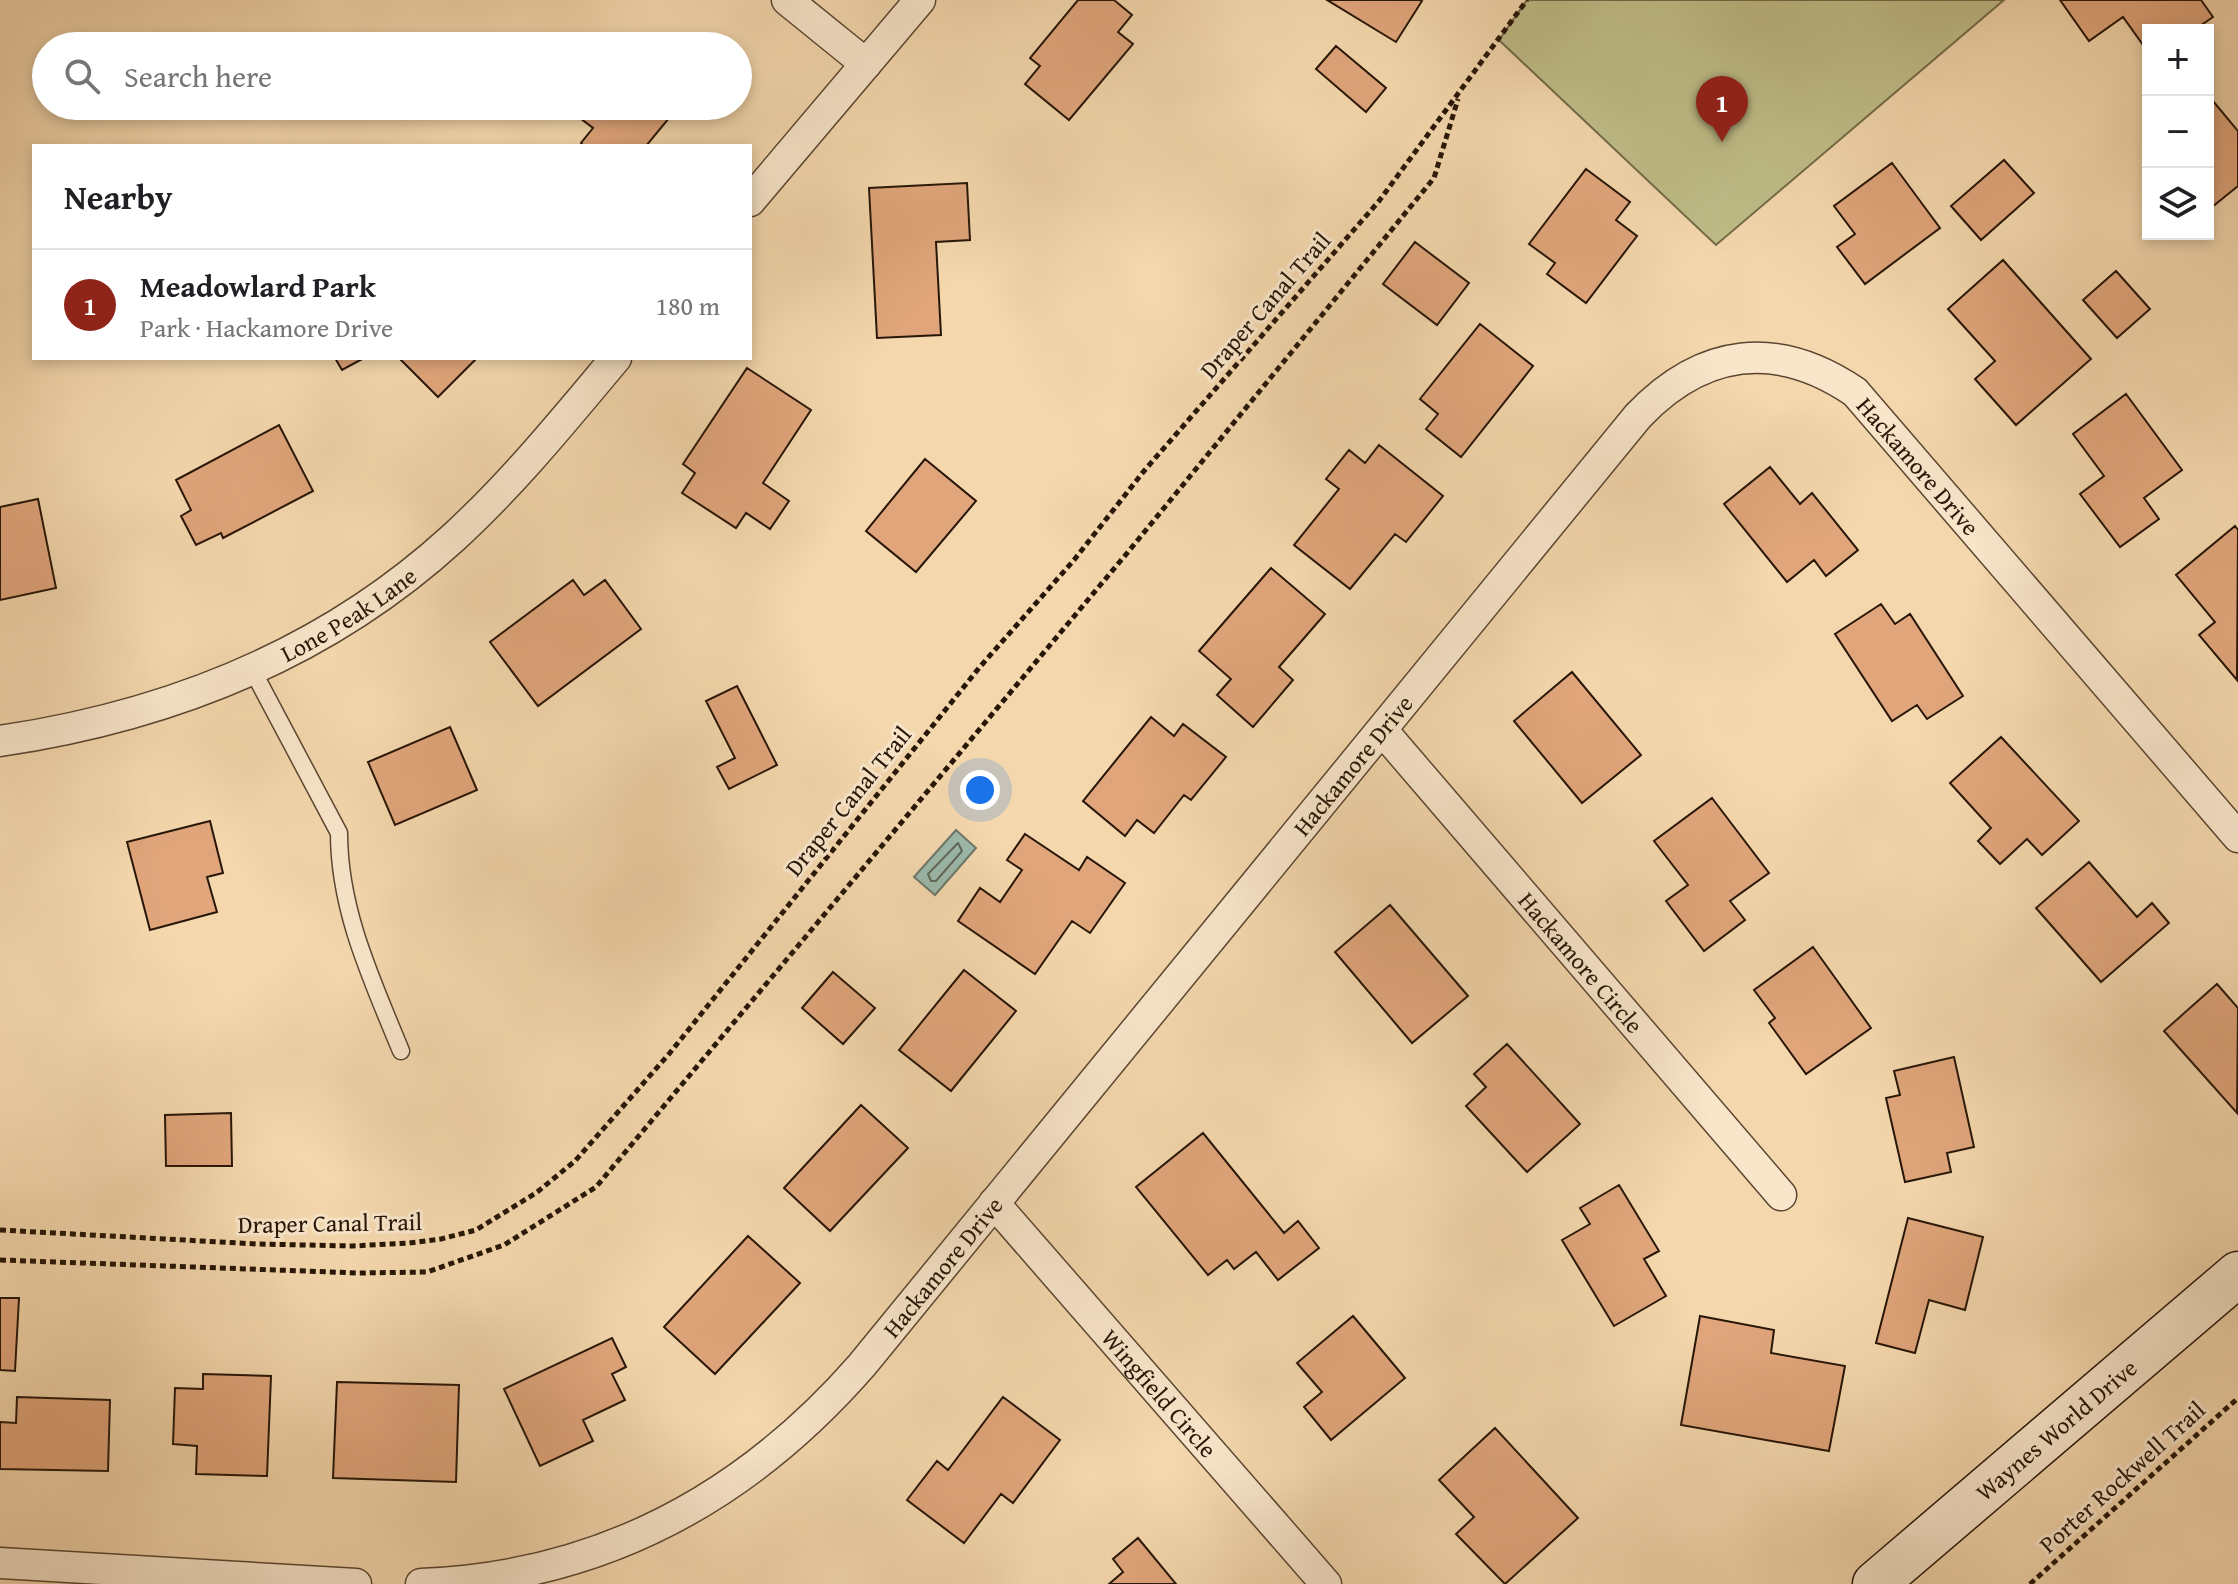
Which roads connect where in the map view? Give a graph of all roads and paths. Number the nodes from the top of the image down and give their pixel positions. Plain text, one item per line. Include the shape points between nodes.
1 (787, 0) edge
2 (920, 0) edge
3 (1527, 0) edge
4 (866, 64) junction
5 (1459, 95) junction
6 (752, 199) edge
7 (614, 360) edge
8 (253, 671) junction
9 (1382, 730) junction
10 (0, 741) edge
11 (2238, 837) edge
12 (401, 1051) dead end
13 (1781, 1195) dead end
14 (994, 1203) junction
15 (0, 1230) edge
16 (0, 1260) edge
17 (2238, 1274) edge
18 (2238, 1398) edge
19 (0, 1563) edge
20 (572, 1572) edge
21 (356, 1584) edge
22 (421, 1584) edge
23 (1326, 1584) edge
24 (1875, 1584) edge
25 (2030, 1584) edge

1 - 4 street
2 - 4 street
3 - 5 path, Draper Canal Trail
4 - 6 street
5 - 15 path, Draper Canal Trail via 1379,201 979,668 669,1054 575,1161 536,1193 476,1230 409,1243 257,1244
5 - 16 path via 1434,178 596,1187 504,1245 427,1272
7 - 8 street, Lone Peak Lane via 452,539 358,612
8 - 10 street, Lone Peak Lane via 151,709
8 - 12 lane via 339,833 355,941
9 - 11 street, Hackamore Drive via 1656,398 1675,381 1722,361 1774,358 1831,375 1877,413
9 - 13 street, Hackamore Circle
9 - 14 street, Hackamore Drive
14 - 20 street, Hackamore Drive via 853,1375 776,1453 702,1502
14 - 23 street, Wingfield Circle
17 - 24 main road, Waynes World Drive
18 - 25 path, Porter Rockwell Trail
19 - 21 street
20 - 22 street, Hackamore Drive

